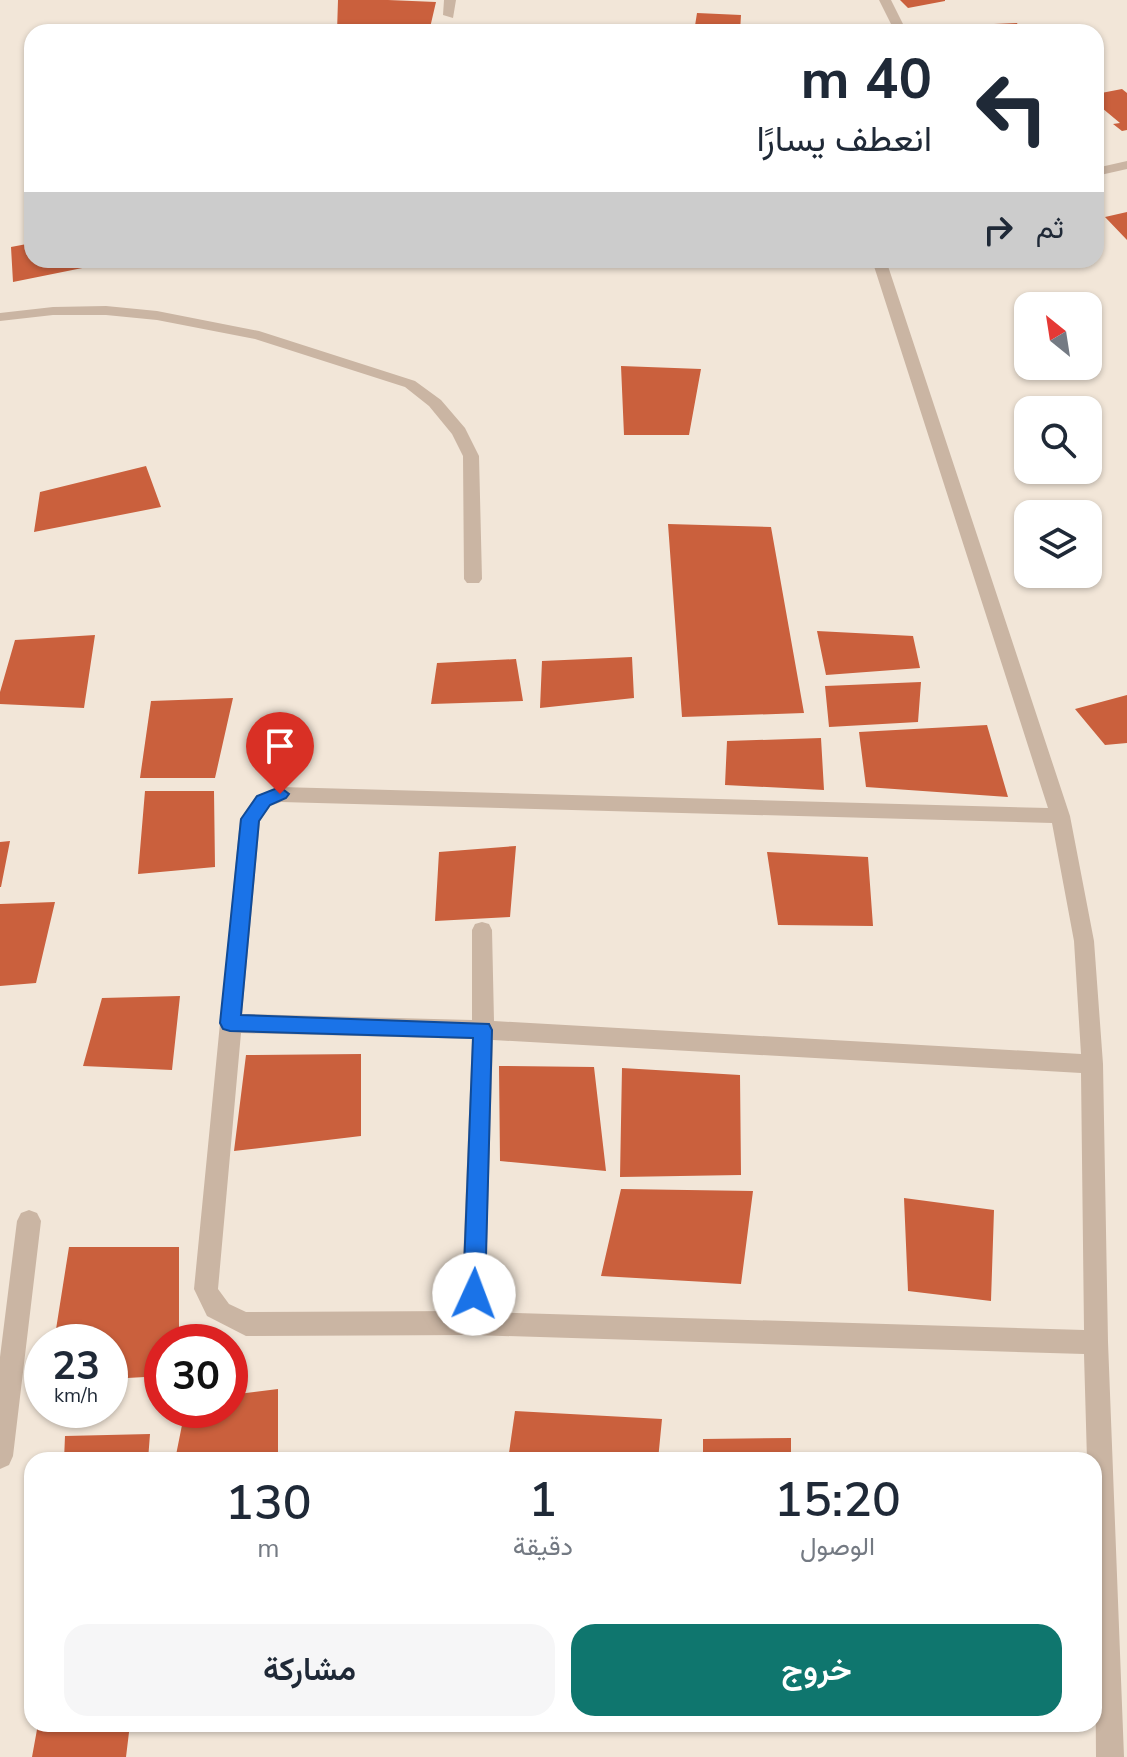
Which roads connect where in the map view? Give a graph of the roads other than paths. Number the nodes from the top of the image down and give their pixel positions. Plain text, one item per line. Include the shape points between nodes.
1 (450, 0) edge
2 (885, 0) edge
3 (449, 15) dead end
4 (897, 24) edge
5 (1127, 165) edge
6 (1104, 170) edge
7 (882, 268) edge
8 (0, 317) edge
9 (473, 579) dead end
10 (1060, 816) junction
11 (482, 930) dead end
12 (230, 1023) junction
13 (483, 1030) junction
14 (1092, 1064) junction
15 (29, 1221) dead end
16 (473, 1323) junction
17 (1096, 1342) junction
18 (1100, 1452) edge
19 (0, 1456) edge
20 (1102, 1520) edge
21 (1110, 1757) edge

1 - 3 street
2 - 4 street
5 - 6 street
7 - 10 street
8 - 9 street via 80,309 168,315 250,334 410,384 435,403 471,456
10 - 12 street via 280,794 263,801 250,819
10 - 14 street via 1084,941
11 - 13 street
12 - 13 street
12 - 16 street via 206,1289 210,1303 219,1314 246,1324
13 - 14 street
13 - 16 street
14 - 17 street
15 - 19 street
16 - 17 street
17 - 18 street
20 - 21 street

